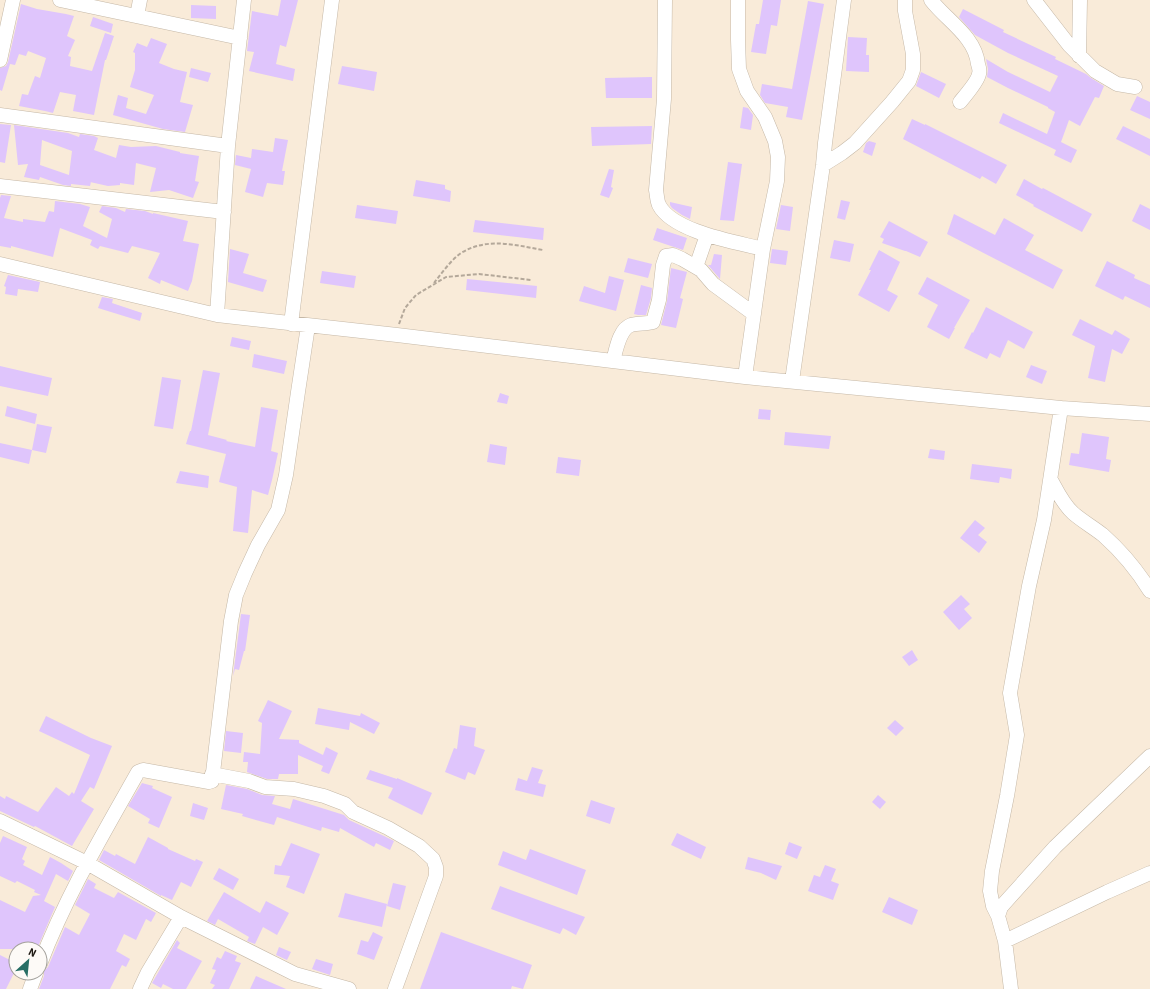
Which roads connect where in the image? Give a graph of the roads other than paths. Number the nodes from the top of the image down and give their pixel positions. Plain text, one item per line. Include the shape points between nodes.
1 (13, 0) edge
2 (60, 0) edge
3 (140, 0) edge
4 (244, 0) edge
5 (332, 0) edge
6 (665, 0) edge
7 (738, 0) edge
8 (844, 0) edge
9 (905, 0) edge
10 (931, 0) edge
11 (1034, 0) edge
12 (1080, 0) edge
13 (137, 16) junction
14 (240, 38) junction
15 (1079, 56) junction
16 (0, 60) edge
17 (1135, 87) dead end
18 (960, 102) dead end
19 (0, 115) edge
20 (228, 146) junction
21 (823, 165) junction
22 (0, 186) edge
23 (224, 212) junction
24 (707, 235) junction
25 (763, 249) junction
26 (0, 264) edge
27 (696, 267) junction
28 (754, 314) junction
29 (217, 315) junction
30 (291, 324) junction
31 (308, 326) junction
32 (612, 361) junction
33 (745, 377) junction
34 (792, 382) junction
35 (1061, 408) junction
36 (1150, 414) edge
37 (1051, 480) junction
38 (1150, 591) edge
39 (1150, 756) edge
40 (212, 774) junction
41 (0, 821) edge
42 (87, 863) junction
43 (1150, 873) edge
44 (998, 916) junction
45 (181, 917) junction
46 (1005, 941) junction
47 (48, 943) edge
48 (140, 989) edge
49 (349, 989) edge
50 (395, 989) edge
51 (1011, 989) edge

1 - 16 street
2 - 13 street
3 - 13 street
4 - 14 street
5 - 30 street
6 - 24 street via 664,99 656,190 659,205 666,214 682,226
7 - 25 street via 738,69 747,91 765,117 775,141 778,157 777,181
8 - 21 street
9 - 21 street via 913,70 909,81 855,143
10 - 18 street via 962,31 978,61 979,74
11 - 15 street
12 - 15 street
13 - 14 street
14 - 20 street
15 - 17 street via 1107,79 1117,84
19 - 20 street
20 - 23 street
21 - 34 street
22 - 23 street
23 - 29 street
24 - 25 street
24 - 27 street
25 - 28 street
26 - 29 street
27 - 28 street via 713,284
27 - 32 street via 673,255 666,256 653,322 628,326 620,335
28 - 33 street
29 - 30 street
30 - 31 street
31 - 32 street
31 - 40 street via 286,475 278,510 258,545 236,595
32 - 33 street
33 - 34 street
34 - 35 street
35 - 36 street
35 - 37 street
37 - 38 street via 1072,512 1117,548
37 - 44 street via 1010,693 1017,735 990,891
39 - 44 street via 1054,847 1001,907
40 - 42 street via 212,781 209,782 143,770 138,772
40 - 50 street via 249,781 265,787 294,789 345,804 353,812 419,846 433,859 436,876
41 - 42 street
42 - 45 street
42 - 47 street
43 - 46 street
44 - 46 street
45 - 48 street
45 - 49 street via 295,974
46 - 51 street

